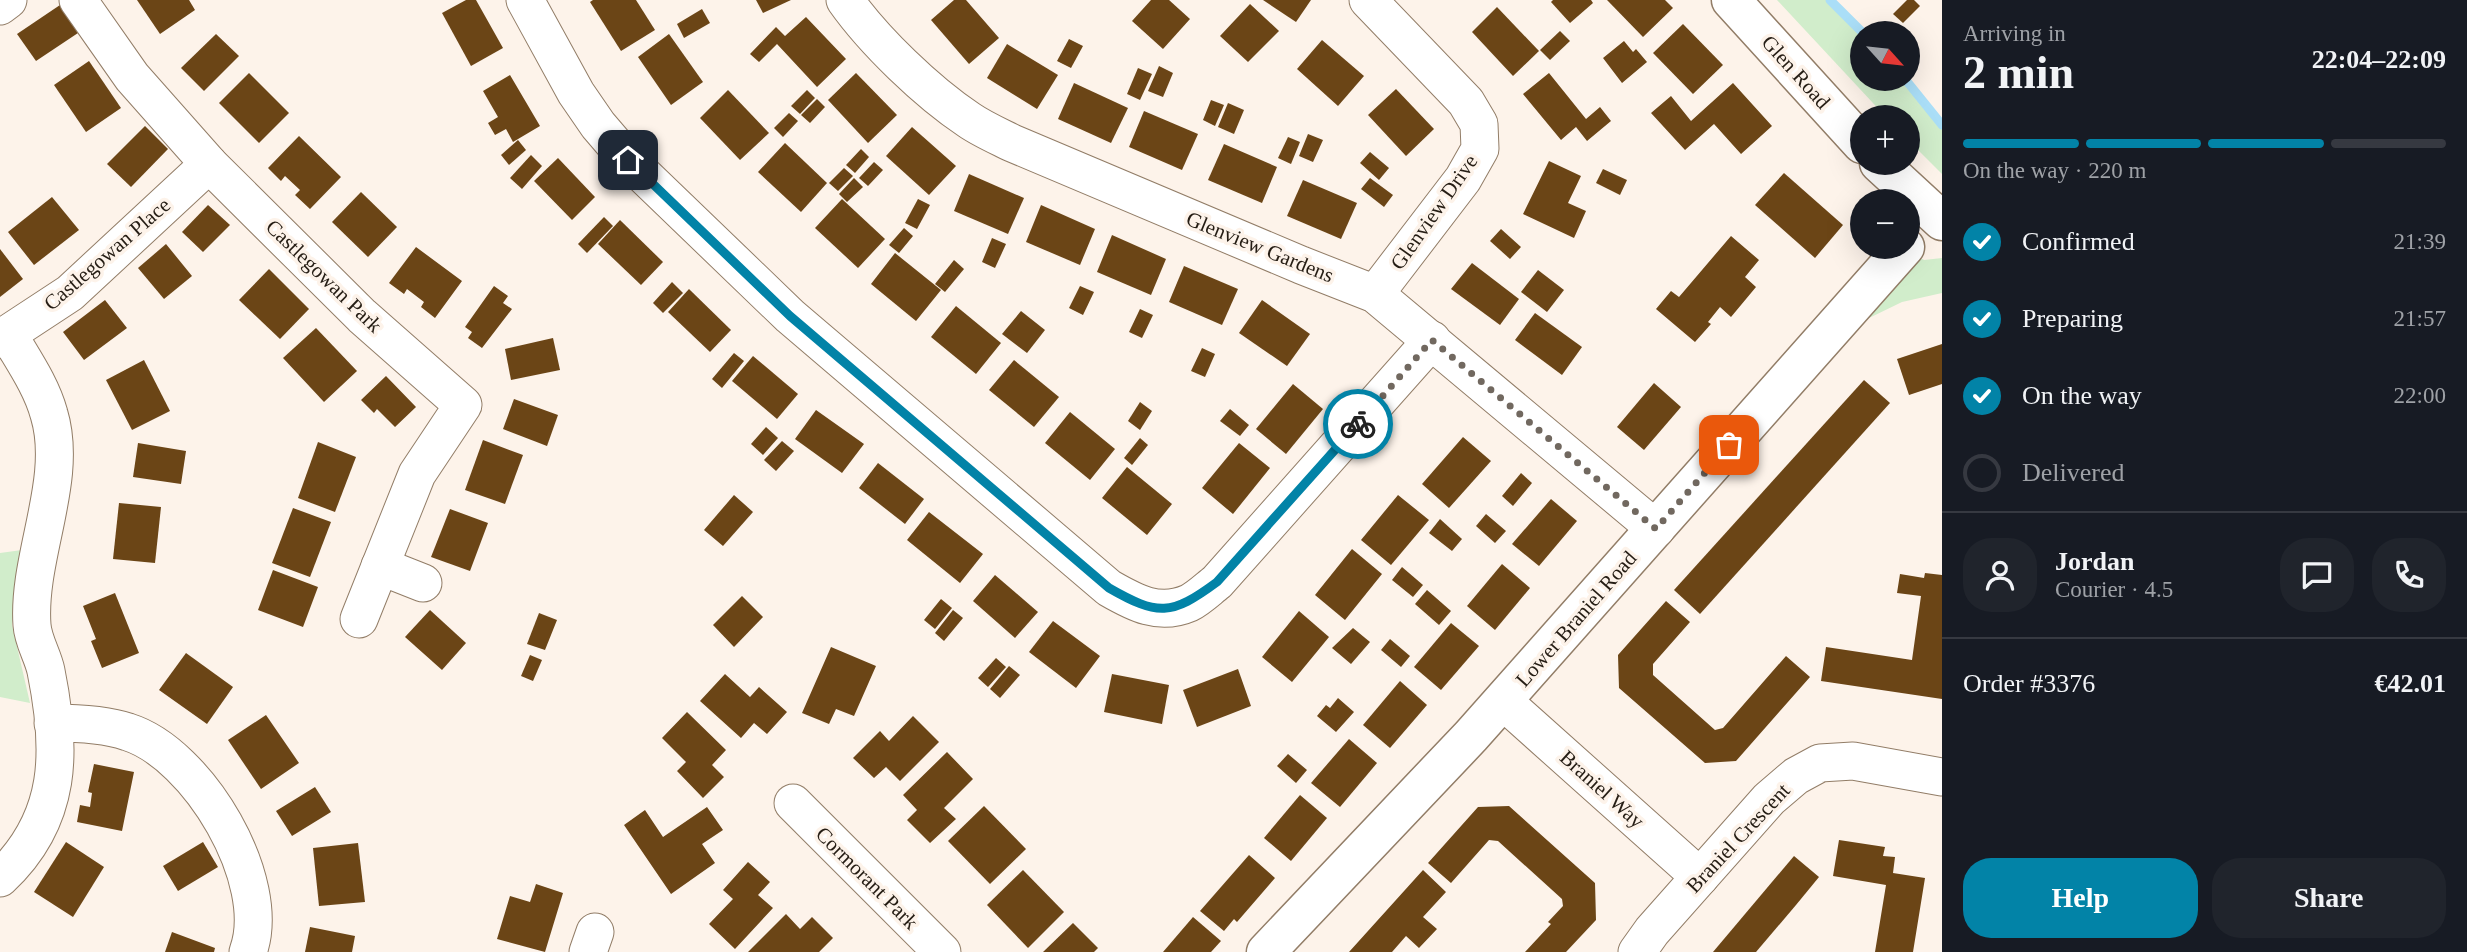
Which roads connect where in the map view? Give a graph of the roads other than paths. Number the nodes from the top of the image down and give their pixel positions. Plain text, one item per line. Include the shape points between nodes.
1 (8, 0) edge
2 (78, 0) edge
3 (525, 0) edge
4 (845, 0) edge
5 (1368, 0) edge
6 (1731, 0) edge
7 (0, 6) edge
8 (1850, 131) edge
9 (209, 164) junction
10 (1892, 175) edge
11 (1938, 218) edge
12 (1920, 233) edge
13 (1894, 259) edge
14 (1375, 294) junction
15 (4, 336) edge
16 (1432, 340) junction
17 (1656, 529) junction
18 (380, 566) junction
19 (423, 583) dead end
20 (359, 619) dead end
21 (1503, 701) junction
22 (53, 723) junction
23 (1942, 777) edge
24 (793, 803) dead end
25 (1700, 877) junction
26 (0, 878) edge
27 (248, 952) edge
28 (942, 952) edge
29 (1266, 952) edge
30 (1637, 952) edge

1 - 7 street
2 - 9 street, Castlegowan Park via 132,77
3 - 16 street via 576,93 628,160 790,316 1109,588 1133,602 1160,610 1189,602 1217,582
4 - 14 street, Glenview Gardens via 889,50 970,121 1012,144
5 - 14 street, Glenview Drive via 1466,102 1479,124 1479,149 1463,179
6 - 8 street, Glen Road
9 - 15 street, Castlegowan Place via 70,293
9 - 18 street, Castlegowan Park via 362,316 463,405 417,474
10 - 11 street
11 - 12 street, Lower Braniel Road
13 - 17 street, Lower Braniel Road
14 - 16 street, Glenview Gardens
15 - 22 street via 40,388 54,447 33,584 32,627 46,669
16 - 17 street, Glenview Gardens
17 - 21 street, Lower Braniel Road
18 - 19 street
18 - 20 street, Castlegowan Park
21 - 25 street, Braniel Way
21 - 29 street, Lower Braniel Road
22 - 26 street via 57,756 53,789 28,846
22 - 27 street via 83,723 129,732 161,749 197,783 227,828 249,881 254,915
23 - 25 street, Braniel Crescent via 1853,761 1820,763 1769,799
24 - 28 street, Cormorant Park
25 - 30 street, Braniel Crescent

